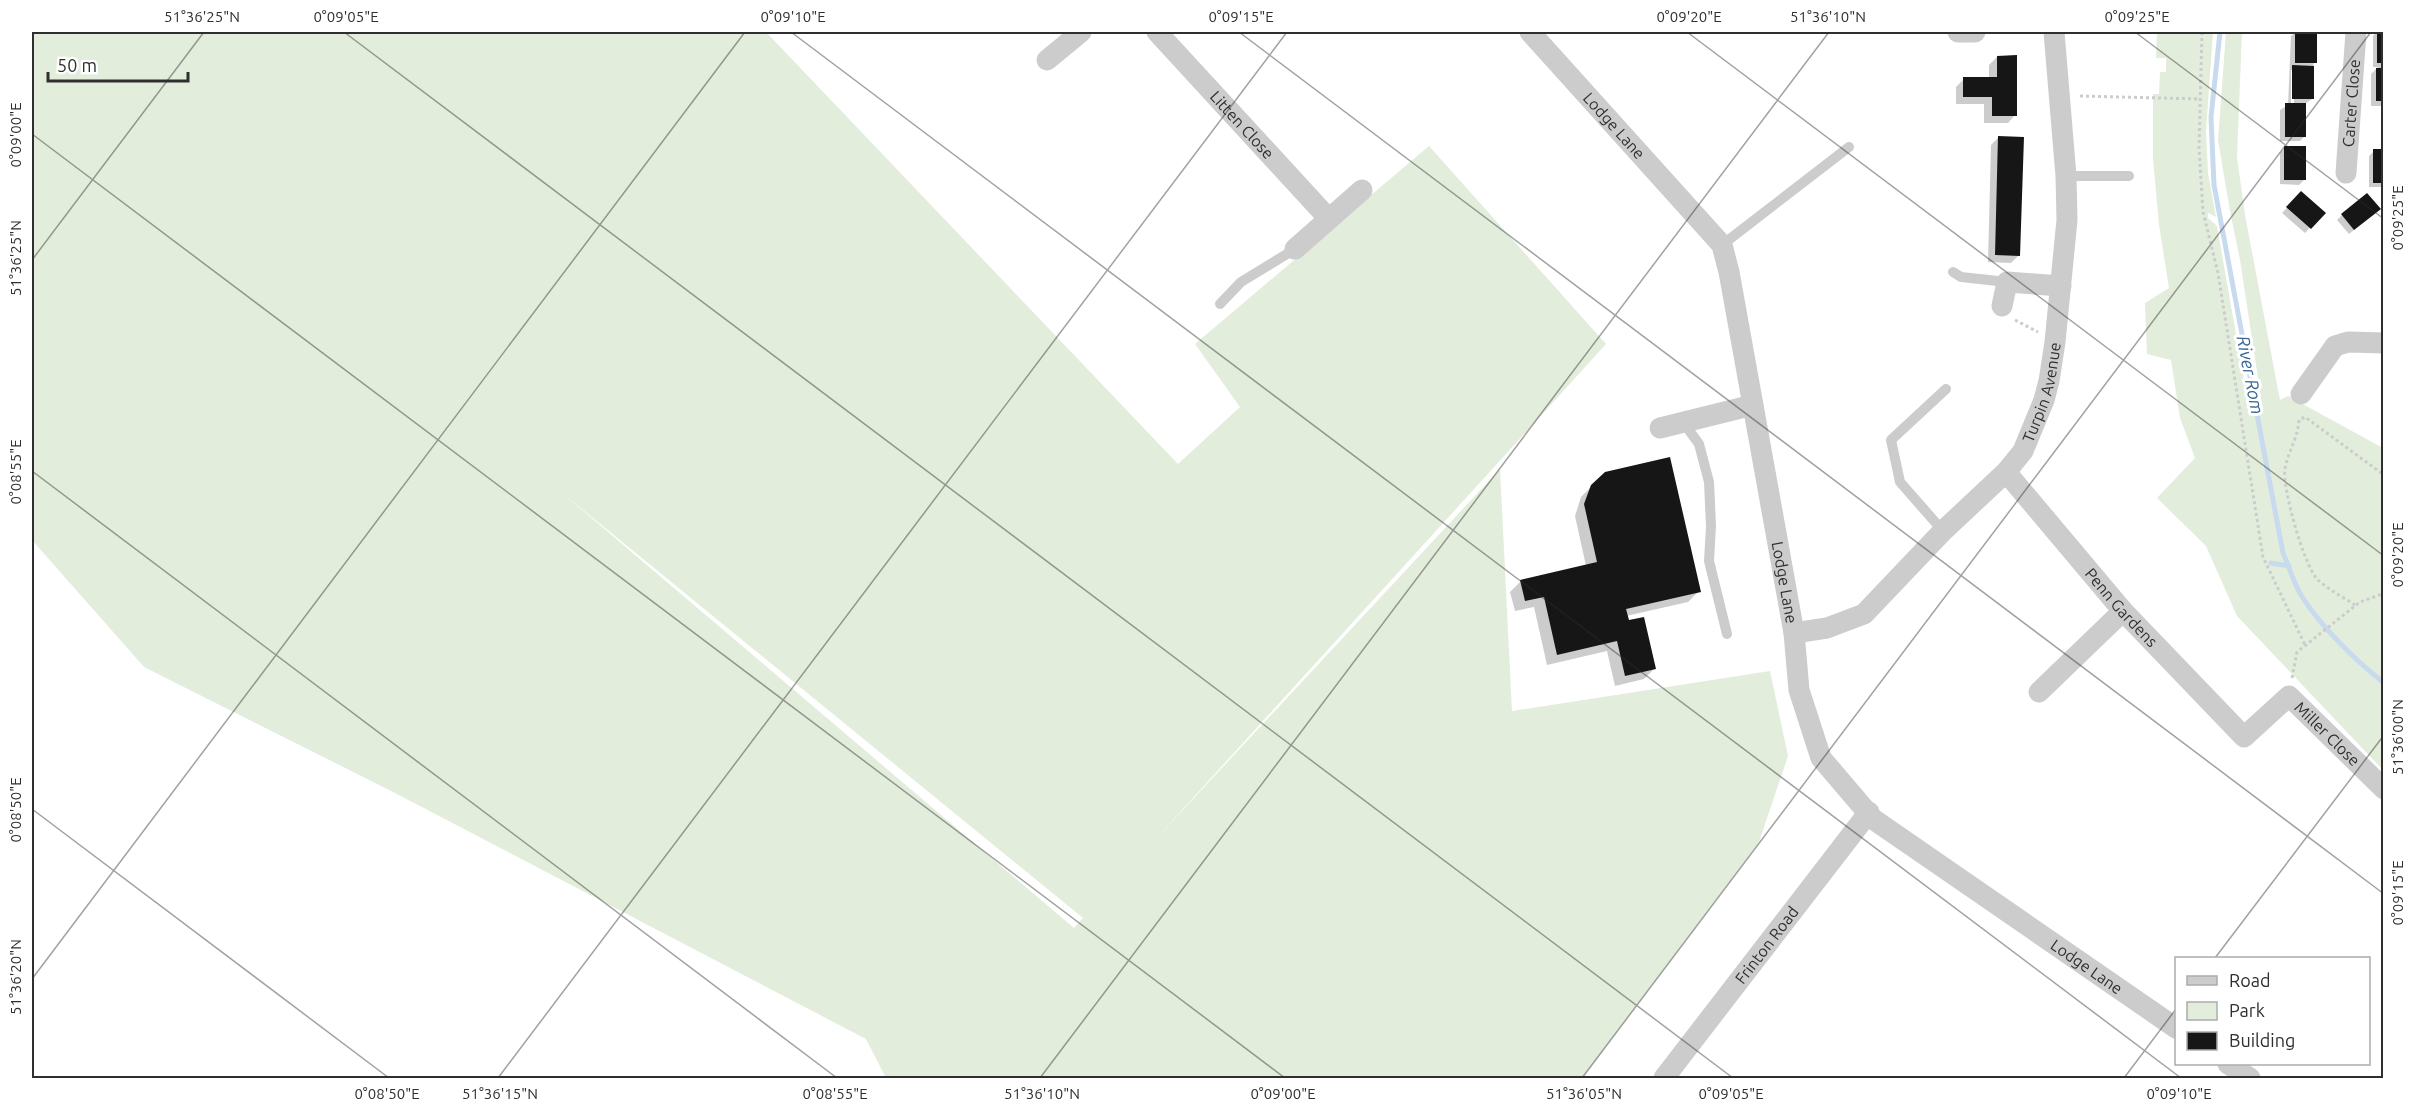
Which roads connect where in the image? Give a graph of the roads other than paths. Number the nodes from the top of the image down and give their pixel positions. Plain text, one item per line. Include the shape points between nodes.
1 (1081, 32) edge
2 (1157, 32) edge
3 (1530, 32) edge
4 (1958, 32) edge
5 (1975, 32) edge
6 (2054, 32) edge
7 (2356, 32) edge
8 (1047, 60) dead end
9 (1849, 147) dead end
10 (2346, 173) dead end
11 (2129, 176) dead end
12 (2066, 177) junction
13 (1362, 190) dead end
14 (1329, 219) junction
15 (1722, 245) junction
16 (1295, 249) joint
17 (1953, 272) dead end
18 (2007, 282) junction
19 (2061, 286) junction
20 (1220, 304) dead end
21 (2006, 312) road end
22 (2384, 343) edge
23 (1946, 389) dead end
24 (2301, 394) dead end
25 (1753, 405) junction
26 (1683, 422) junction
27 (1660, 428) dead end
28 (2007, 472) junction
29 (1943, 531) junction
30 (2123, 611) junction
31 (1794, 633) junction
32 (1727, 634) dead end
33 (2038, 692) dead end
34 (2244, 737) joint
35 (2384, 789) edge
36 (1869, 812) junction
37 (2175, 1027) edge
38 (2230, 1065) edge
39 (1664, 1078) edge
40 (2250, 1078) edge

1 - 8 street
2 - 14 street, Litten Close
3 - 15 street, Lodge Lane
4 - 5 street
6 - 12 street, Turpin Avenue
7 - 10 street, Carter Close
9 - 15 lane
11 - 12 lane
12 - 19 street, Turpin Avenue
13 - 14 street
14 - 16 street
15 - 25 street, Lodge Lane
16 - 20 lane via 1241,282
17 - 18 lane via 1961,277
18 - 19 street
18 - 21 street
19 - 28 street, Turpin Avenue via 2044,400 2023,450
22 - 24 street via 2348,342 2335,346
23 - 29 lane via 1891,440 1900,482
25 - 26 street
25 - 31 street, Lodge Lane
26 - 27 street
26 - 32 lane via 1699,444 1709,482 1709,561
28 - 29 street, Turpin Avenue
28 - 30 street, Penn Gardens
29 - 31 street, Turpin Avenue via 1864,614 1827,628
30 - 33 street
30 - 34 street, Penn Gardens
31 - 36 street, Lodge Lane via 1799,690 1821,758
34 - 35 street, Miller Close via 2289,696
36 - 37 street, Lodge Lane
36 - 39 street, Frinton Road
38 - 40 street

